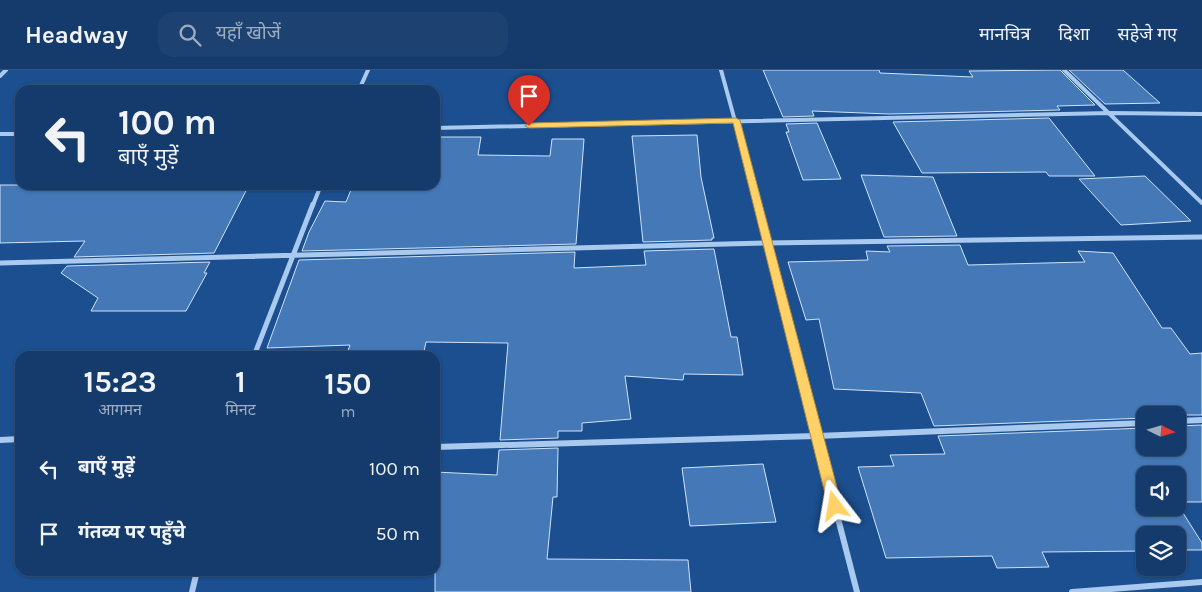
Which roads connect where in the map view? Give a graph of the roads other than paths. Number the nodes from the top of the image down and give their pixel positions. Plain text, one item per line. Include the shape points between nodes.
1 (6, 70) edge
2 (368, 70) edge
3 (721, 70) edge
4 (1064, 70) edge
5 (0, 76) edge
6 (361, 85) edge
7 (1110, 113) junction
8 (1202, 114) edge
9 (736, 120) junction
10 (440, 128) edge
11 (0, 134) edge
12 (15, 134) edge
13 (319, 190) edge
14 (1202, 203) edge
15 (1202, 236) edge
16 (766, 243) junction
17 (294, 255) junction
18 (0, 263) edge
19 (256, 351) edge
20 (1202, 420) edge
21 (1186, 421) edge
22 (1136, 423) edge
23 (817, 436) junction
24 (15, 439) edge
25 (0, 440) edge
26 (440, 447) edge
27 (196, 576) edge
28 (1202, 582) edge
29 (192, 592) edge
30 (857, 592) edge
31 (1072, 592) edge

1 - 5 street
2 - 6 street
3 - 9 street
4 - 7 street
7 - 8 street
7 - 9 street
7 - 14 street
9 - 10 street
9 - 16 street
11 - 12 street
13 - 17 street
15 - 16 street
16 - 17 street
16 - 23 street
17 - 18 street
17 - 19 street
20 - 21 street
22 - 23 street
23 - 26 street
23 - 30 street
24 - 25 street
27 - 29 street
28 - 31 street

